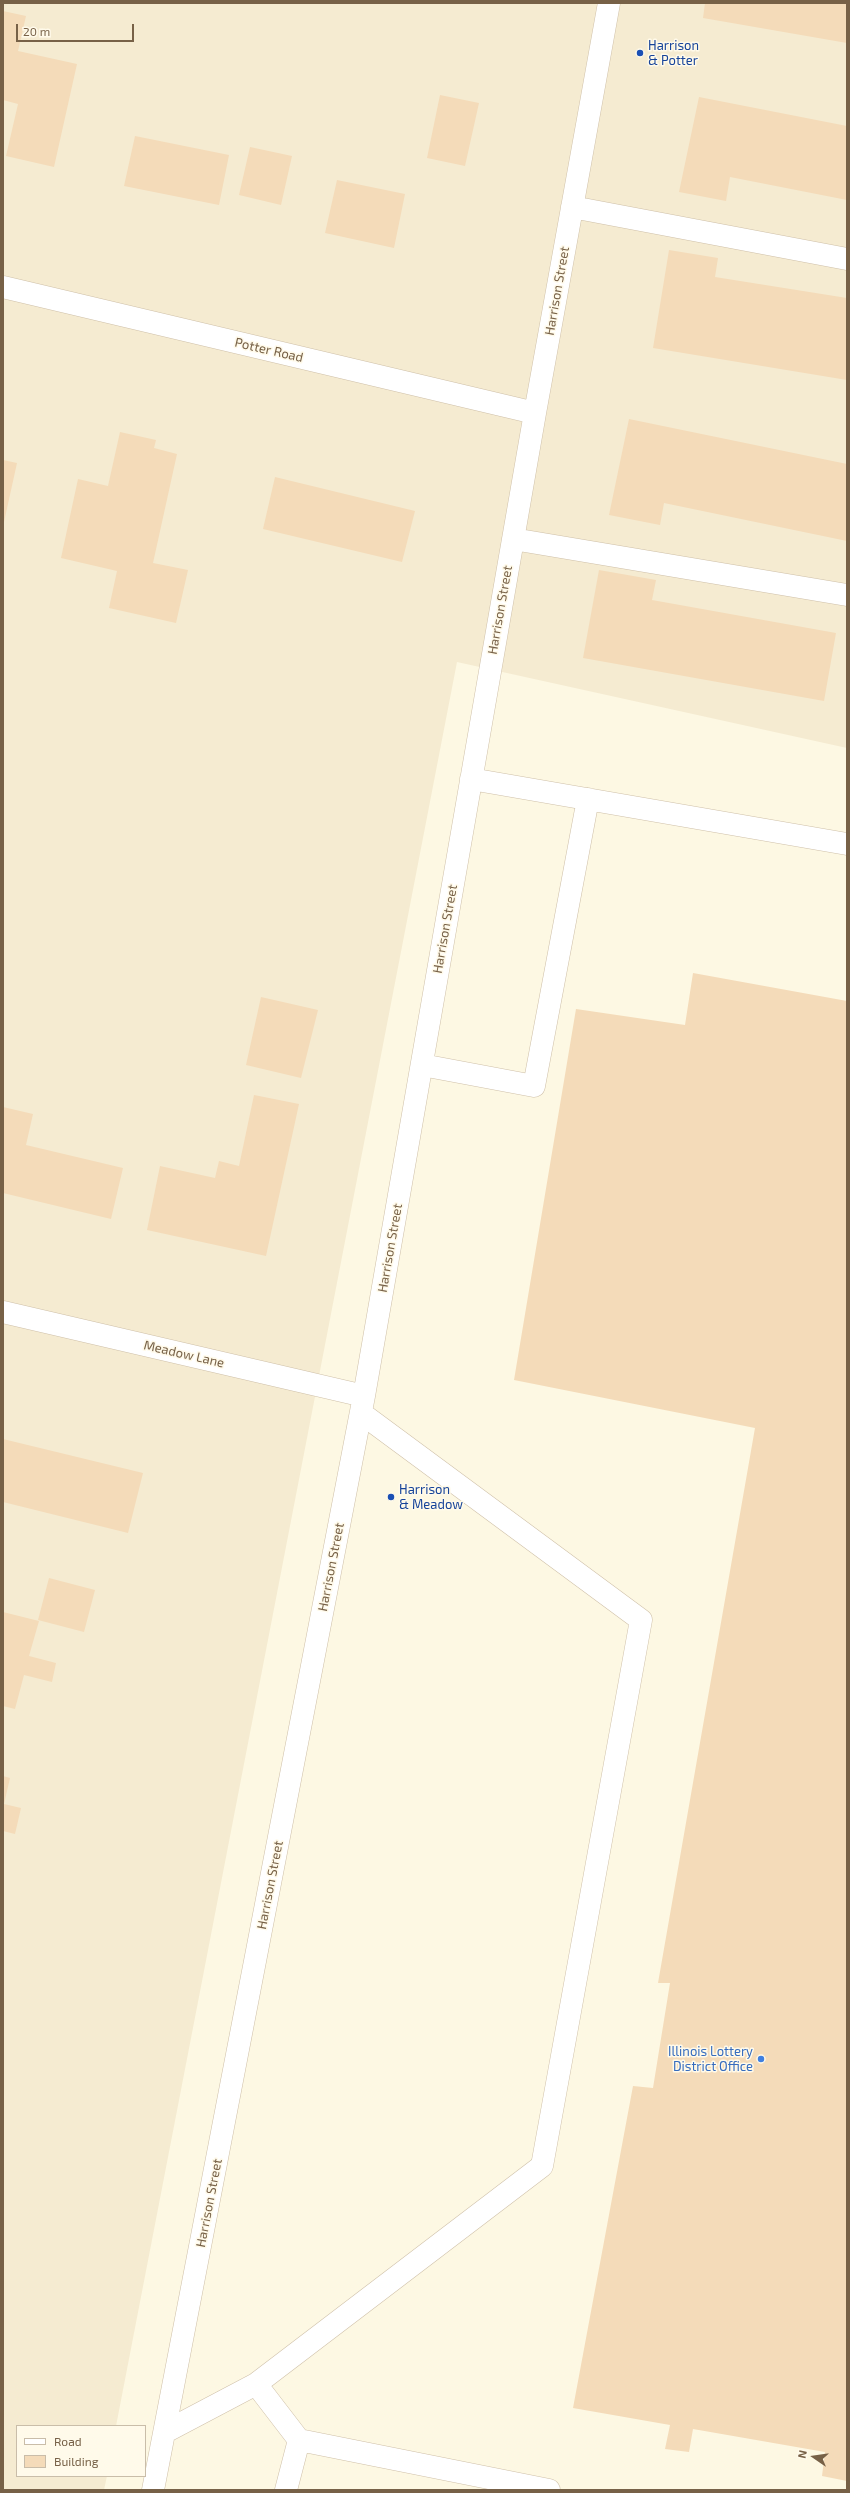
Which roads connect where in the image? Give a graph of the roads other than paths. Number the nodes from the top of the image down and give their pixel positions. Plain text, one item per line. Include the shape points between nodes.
1 (609, 3) edge
2 (572, 207) junction
3 (847, 258) edge
4 (3, 287) edge
5 (534, 412) junction
6 (513, 539) junction
7 (847, 595) edge
8 (471, 779) junction
9 (588, 799) junction
10 (847, 844) edge
11 (422, 1064) junction
12 (3, 1312) edge
13 (363, 1404) junction
14 (256, 2384) junction
15 (165, 2432) junction
16 (299, 2440) junction
17 (154, 2490) edge
18 (286, 2490) edge
19 (549, 2490) edge

1 - 2 street, Harrison Street
2 - 3 street
2 - 5 street, Harrison Street
4 - 5 street, Potter Road
5 - 6 street, Harrison Street
6 - 7 street
6 - 8 street, Harrison Street
8 - 9 street
8 - 11 street, Harrison Street
9 - 10 street
9 - 11 street via 534,1086
11 - 13 street, Harrison Street
12 - 13 street, Meadow Lane
13 - 14 street via 641,1620 542,2166
13 - 15 street, Harrison Street
14 - 15 street
14 - 16 street
15 - 17 street, Harrison Street
16 - 18 street
16 - 19 street

